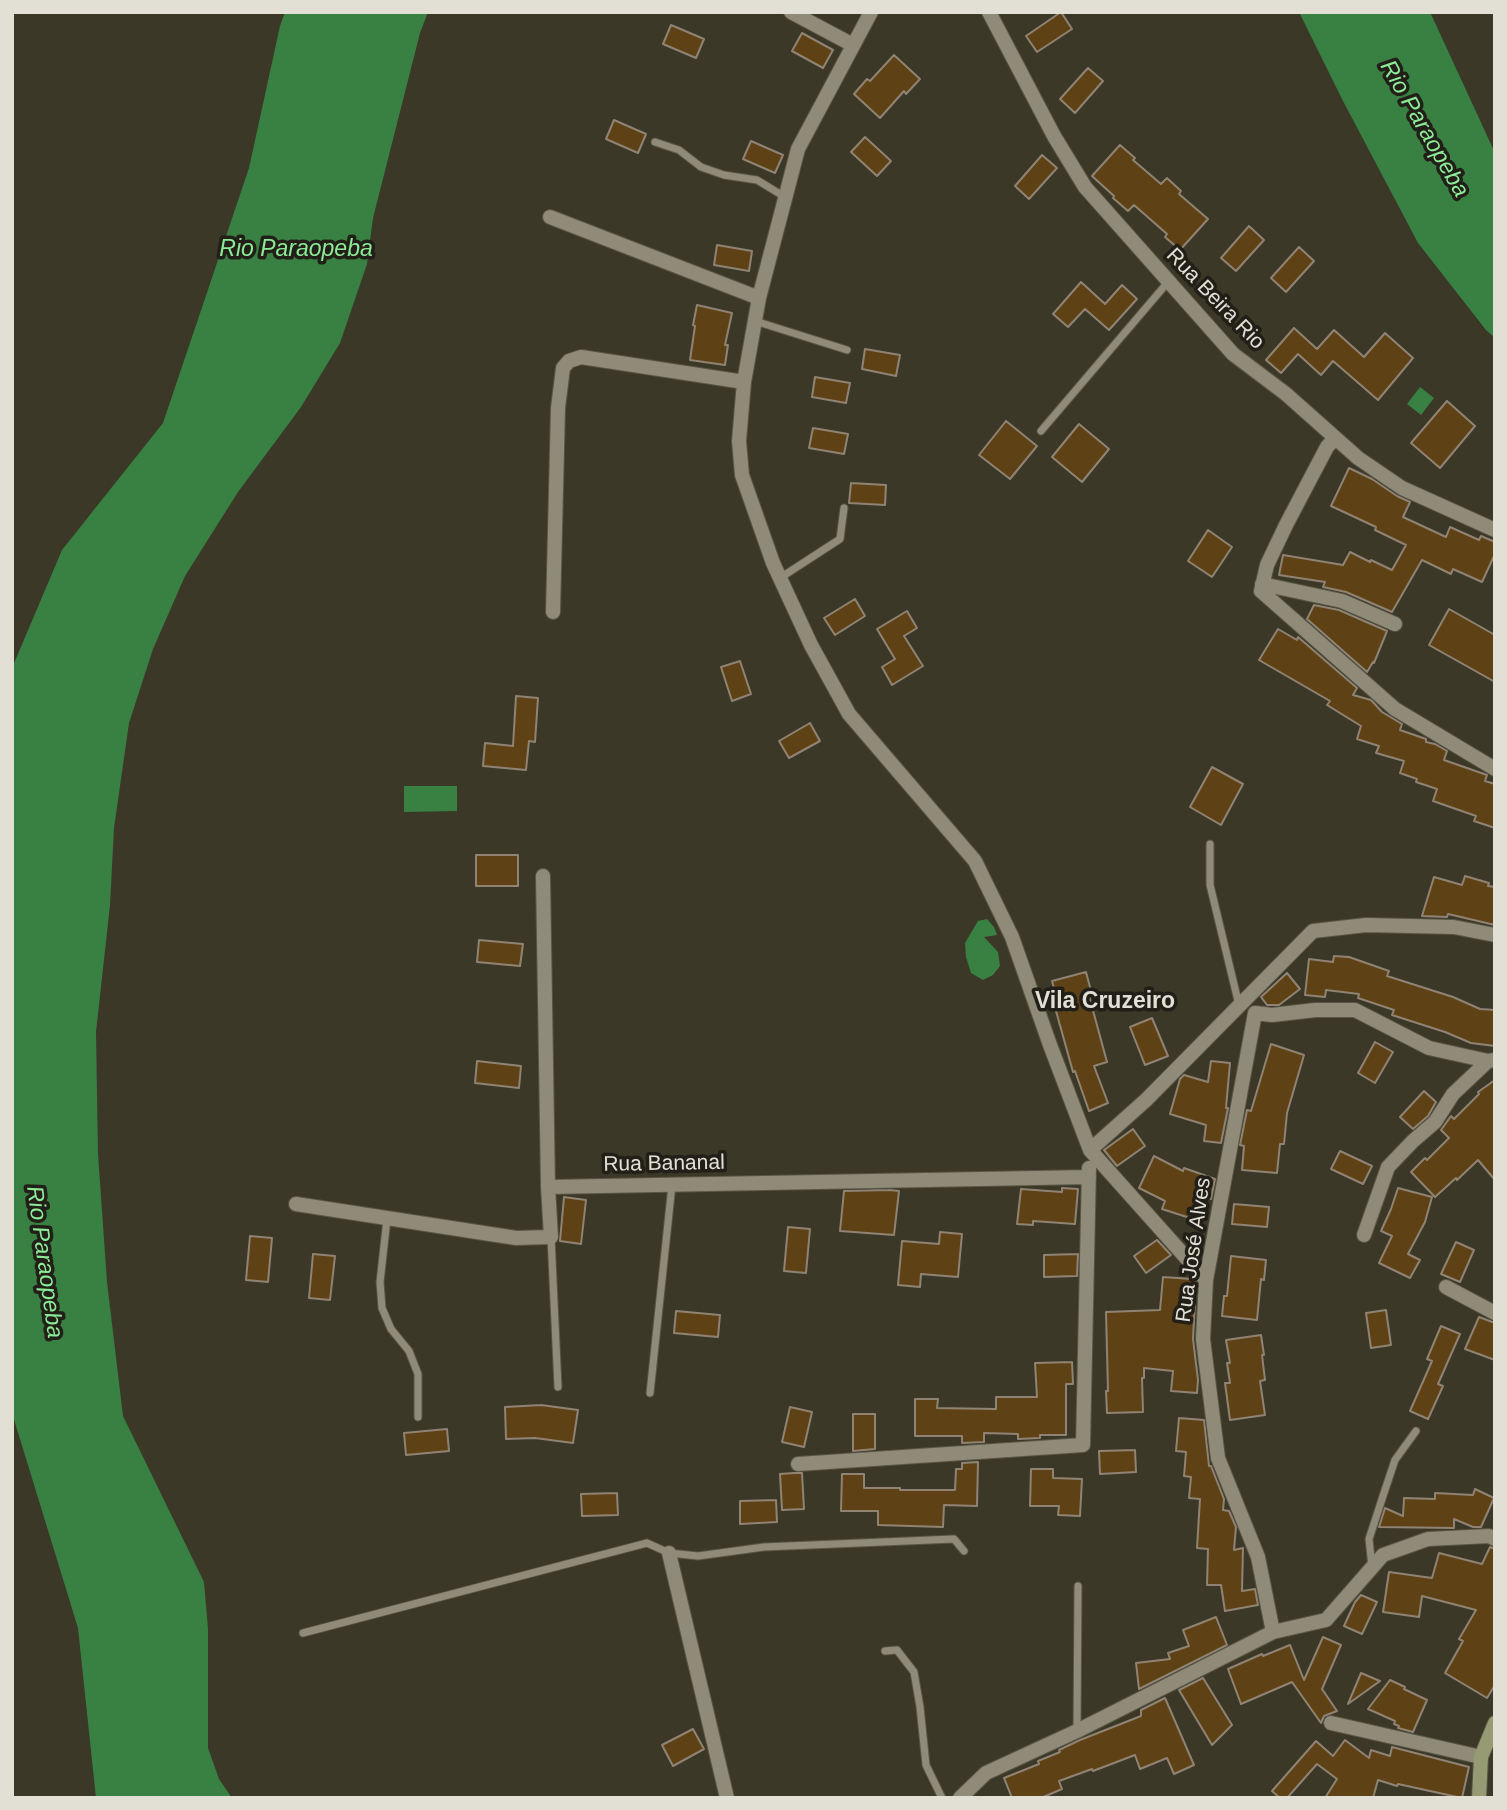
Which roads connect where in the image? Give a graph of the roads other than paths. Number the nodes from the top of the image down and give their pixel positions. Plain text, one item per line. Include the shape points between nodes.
1 (791, 12) edge
2 (871, 12) edge
3 (989, 12) edge
4 (853, 46) junction
5 (655, 142) dead end
6 (786, 198) junction
7 (550, 217) dead end
8 (1168, 282) junction
9 (759, 298) junction
10 (755, 321) junction
11 (847, 350) dead end
12 (744, 382) junction
13 (1041, 431) dead end
14 (1335, 438) junction
15 (844, 508) dead end
16 (1495, 530) edge
17 (780, 578) junction
18 (1262, 584) junction
19 (553, 612) dead end
20 (1395, 624) dead end
21 (1495, 769) edge
22 (1210, 844) dead end
23 (543, 876) dead end
24 (1495, 935) edge
25 (1250, 994) junction
26 (1239, 1005) junction
27 (1255, 1013) junction
28 (1491, 1060) edge
29 (1090, 1150) junction
30 (1089, 1177) junction
31 (672, 1185) junction
32 (548, 1187) junction
33 (296, 1204) dead end
34 (387, 1218) junction
35 (1364, 1235) dead end
36 (551, 1237) junction
37 (1206, 1280) junction
38 (1446, 1287) dead end
39 (1495, 1312) edge
40 (558, 1387) dead end
41 (650, 1393) dead end
42 (418, 1417) dead end
43 (1416, 1431) dead end
44 (798, 1465) dead end
45 (1495, 1539) edge
46 (964, 1551) dead end
47 (669, 1553) junction
48 (1372, 1568) junction
49 (1078, 1586) dead end
50 (1273, 1632) junction
51 (303, 1633) dead end
52 (885, 1651) dead end
53 (1331, 1723) dead end
54 (1495, 1723) edge
55 (1077, 1731) junction
56 (1481, 1756) junction
57 (727, 1798) edge
58 (942, 1798) edge
59 (960, 1798) edge
60 (1479, 1798) edge

1 - 4 street
2 - 4 street
3 - 8 street, Rua Beira Rio via 1085,187
4 - 6 street via 798,149
5 - 6 lane via 679,150 701,167 757,180
6 - 9 street
7 - 9 street
8 - 13 lane
8 - 14 street, Rua Beira Rio via 1233,354
9 - 10 street
10 - 11 lane
10 - 12 street
12 - 17 street via 739,441 742,475
12 - 19 street via 581,357 569,360 563,368 558,408
14 - 16 street, Rua Beira Rio via 1402,488
14 - 18 street via 1290,516
15 - 17 lane via 840,539
17 - 29 street via 849,714 975,861 1012,937
18 - 20 street via 1342,601
18 - 21 street via 1261,590 1395,709
22 - 26 lane via 1210,885
23 - 32 street
24 - 25 street via 1454,927 1366,925 1313,931
25 - 26 street
25 - 27 street
26 - 29 street
27 - 28 street via 1355,1010 1429,1048
27 - 37 street, Rua José Alves
28 - 35 street via 1388,1167
29 - 30 street
29 - 37 street
30 - 31 street, Rua Bananal
30 - 44 street via 1083,1445
31 - 32 street, Rua Bananal
31 - 41 lane
32 - 36 street
33 - 34 street
34 - 36 street via 516,1238
34 - 42 lane via 382,1308 391,1329 410,1351 418,1374
36 - 40 lane
37 - 50 street, Rua José Alves via 1203,1339 1218,1458 1258,1557
38 - 39 street
43 - 48 lane via 1395,1460 1369,1539
45 - 48 street via 1428,1539 1383,1555
46 - 47 lane via 954,1539 764,1547 698,1556
47 - 51 lane via 646,1543
47 - 57 street
48 - 50 street via 1326,1620
49 - 55 lane
50 - 55 street
52 - 58 lane via 897,1650 914,1672 926,1765
53 - 56 street
54 - 56 street
55 - 59 street via 986,1773
56 - 60 street

